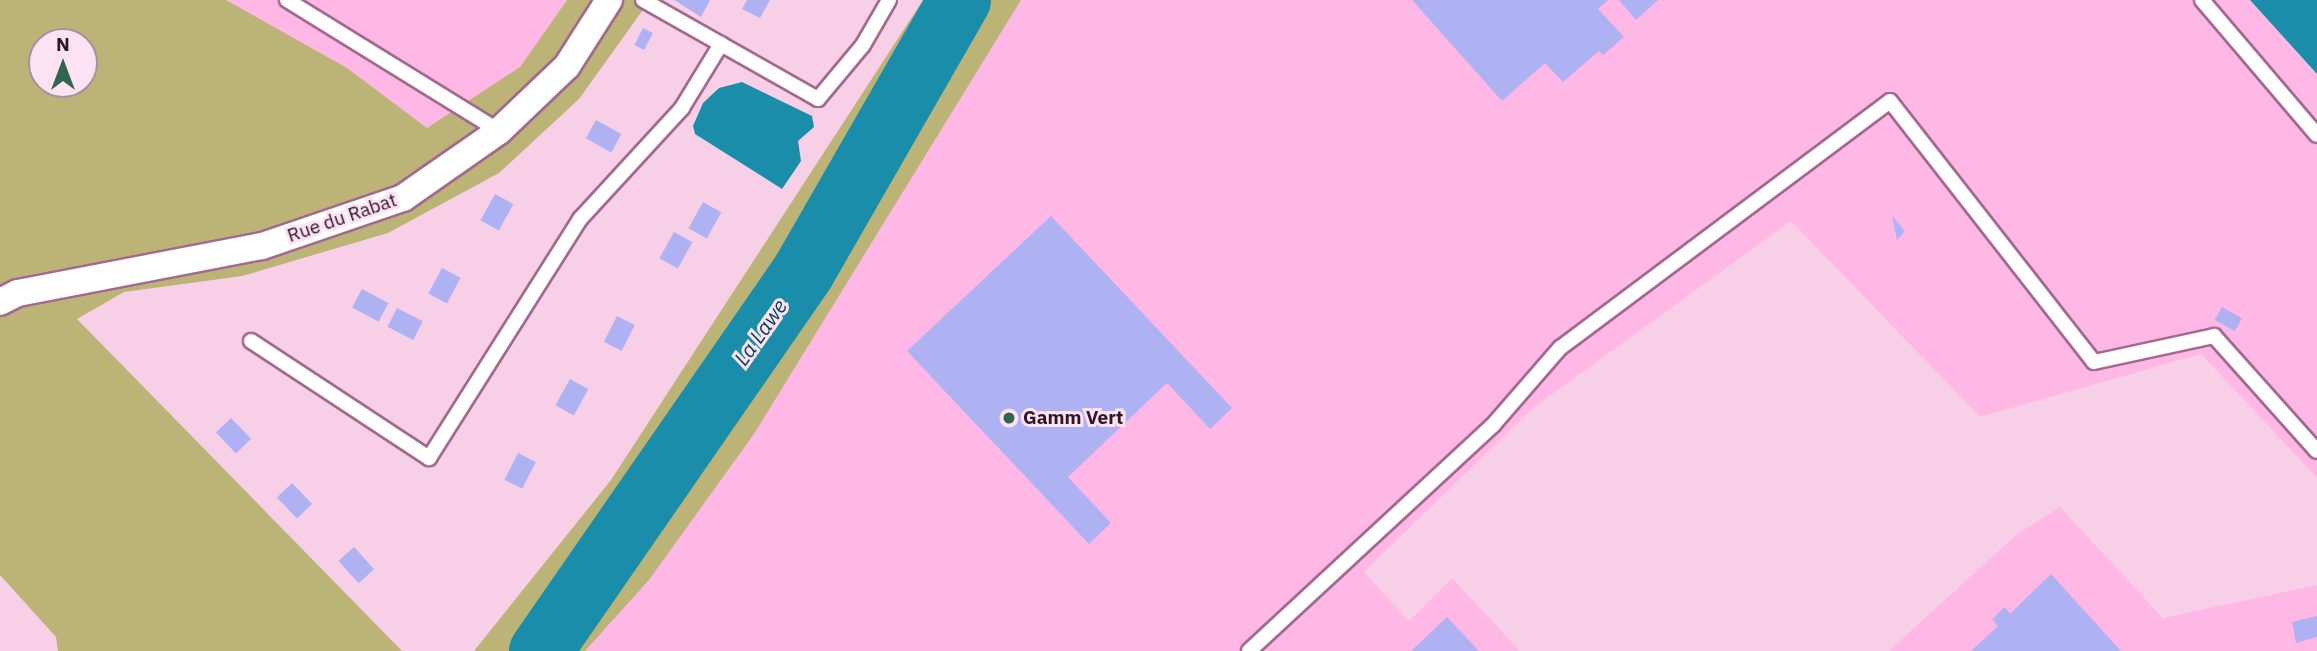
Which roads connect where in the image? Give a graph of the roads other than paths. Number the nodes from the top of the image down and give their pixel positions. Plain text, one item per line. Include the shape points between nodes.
1 (287, 0) edge
2 (610, 0) edge
3 (643, 0) edge
4 (889, 0) edge
5 (2202, 0) edge
6 (721, 44) junction
7 (499, 131) junction
8 (2317, 135) edge
9 (0, 302) edge
10 (251, 341) dead end
11 (2317, 451) edge
12 (1249, 651) edge

1 - 7 lane
2 - 7 street, Rue du Rabat via 567,66
3 - 6 lane
4 - 6 lane via 863,45 818,99
5 - 8 lane
6 - 10 lane via 682,108 580,219 429,458
7 - 9 street, Rue du Rabat via 403,198 262,246 18,293
11 - 12 lane via 2214,336 2094,362 1890,102 1560,348 1493,425

